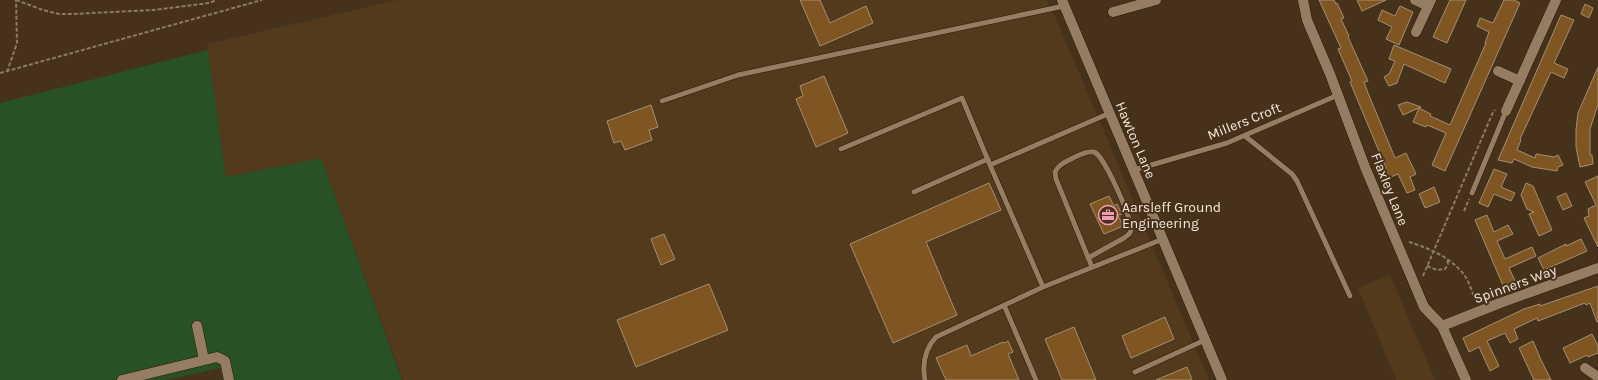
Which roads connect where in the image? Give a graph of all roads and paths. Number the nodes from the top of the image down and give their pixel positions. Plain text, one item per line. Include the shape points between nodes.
1 (16, 0) edge
2 (217, 0) edge
3 (262, 0) edge
4 (1156, 0) edge
5 (1303, 0) edge
6 (1415, 0) edge
7 (1556, 0) edge
8 (1063, 3) edge
9 (1429, 3) edge
10 (1113, 12) dead end
11 (1416, 32) dead end
12 (1498, 71) dead end
13 (7, 72) junction
14 (0, 73) edge
15 (1520, 81) junction
16 (1338, 95) junction
17 (662, 101) dead end
18 (1506, 111) junction
19 (1110, 114) junction
20 (1245, 136) junction
21 (841, 148) dead end
22 (988, 159) junction
23 (990, 165) junction
24 (1134, 170) junction
25 (914, 192) dead end
26 (1472, 192) joint
27 (1464, 211) dead end
28 (1163, 239) junction
29 (1395, 239) junction
30 (1434, 251) junction
31 (1088, 258) junction
32 (1446, 259) junction
33 (1427, 266) junction
34 (1092, 267) junction
35 (1598, 268) edge
36 (1043, 287) junction
37 (1417, 292) junction
38 (1350, 296) dead end
39 (1004, 305) junction
40 (1480, 311) junction
41 (197, 326) dead end
42 (1442, 326) junction
43 (1205, 340) junction
44 (204, 360) junction
45 (1585, 368) dead end
46 (1135, 372) dead end
47 (1598, 376) edge
48 (122, 380) edge
49 (229, 380) edge
50 (925, 380) edge
51 (1036, 380) edge
52 (1222, 380) edge
53 (1466, 380) edge

1 - 2 path via 59,14 73,14 154,10
1 - 13 path via 17,42
3 - 13 path
4 - 10 street
5 - 16 street, Flaxley Lane via 1307,20
6 - 9 street
7 - 15 street
8 - 17 lane via 738,75
8 - 19 street, Hawton Lane
9 - 11 street
12 - 15 street
13 - 14 path
15 - 18 street
16 - 20 lane, Millers Croft
16 - 29 street, Flaxley Lane
18 - 26 lane
18 - 30 path via 1500,109 1493,112
19 - 23 lane
19 - 24 street, Hawton Lane
20 - 24 lane, Millers Croft
20 - 38 lane via 1292,174 1297,181
21 - 22 lane via 962,98
22 - 23 lane
22 - 25 lane
23 - 36 lane
24 - 28 street, Hawton Lane
26 - 27 path
28 - 34 lane
28 - 43 street, Hawton Lane
29 - 30 path
29 - 37 street, Flaxley Lane
30 - 32 path
30 - 33 path
31 - 31 lane via 1055,172 1058,166 1094,152 1106,168 1126,211 1131,229 1124,238
31 - 34 lane
32 - 33 path via 1448,264 1445,269 1437,270
32 - 40 path via 1465,277
33 - 37 path
34 - 36 lane
35 - 40 street, Spinners Way
36 - 39 lane
37 - 42 street, Flaxley Lane via 1424,307
39 - 50 lane via 936,337 928,345 924,359
39 - 51 lane
40 - 42 street, Spinners Way
41 - 44 street
42 - 53 street, Flaxley Lane
43 - 46 lane
43 - 52 street, Hawton Lane
44 - 48 street
44 - 49 street via 218,357 225,361
45 - 47 street

